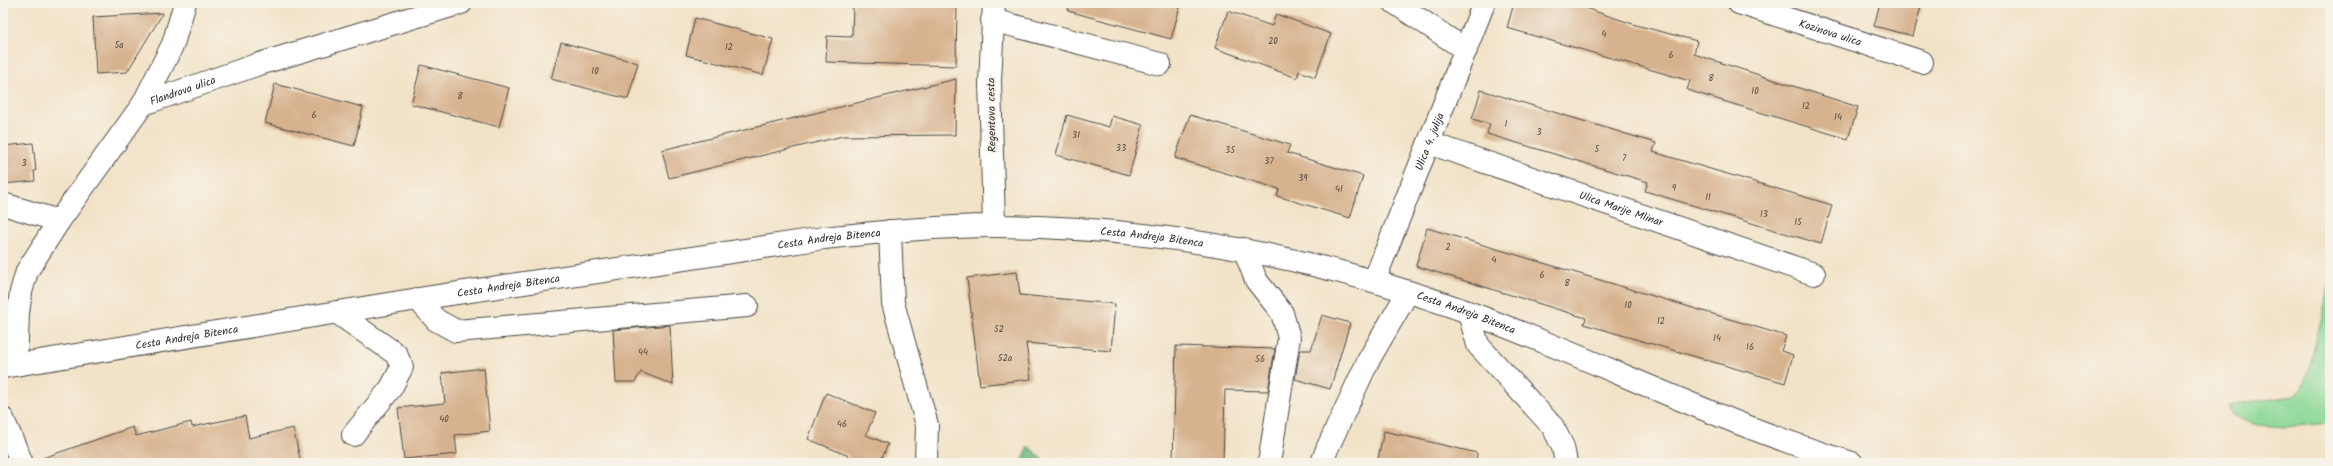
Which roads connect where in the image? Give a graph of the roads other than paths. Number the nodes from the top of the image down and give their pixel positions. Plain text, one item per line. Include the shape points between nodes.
1 (185, 3) edge
2 (461, 3) edge
3 (1395, 3) edge
4 (1484, 3) edge
5 (1739, 3) edge
6 (993, 12) edge
7 (1466, 50) junction
8 (1922, 62) dead end
9 (1160, 64) dead end
10 (143, 104) junction
11 (1429, 144) junction
12 (3, 204) edge
13 (59, 220) junction
14 (994, 226) junction
15 (890, 231) junction
16 (1244, 249) junction
17 (1814, 274) dead end
18 (1374, 281) junction
19 (1408, 292) junction
20 (418, 299) junction
21 (747, 306) dead end
22 (336, 312) junction
23 (1469, 313) junction
24 (9, 366) edge
25 (3, 419) edge
26 (353, 435) dead end
27 (22, 463) edge
28 (926, 463) edge
29 (1269, 463) edge
30 (1322, 463) edge
31 (1566, 463) edge
32 (1852, 463) edge

1 - 10 street via 173,44
2 - 10 street, Flandrova ulica via 256,65
3 - 7 street
4 - 7 street, Ulica 4. julija
5 - 8 street, Kozinova ulica
6 - 9 street
6 - 14 street, Regentova cesta via 990,81
7 - 11 street, Ulica 4. julija
10 - 13 street, Flandrova ulica
11 - 17 street, Ulica Marije Mlinar
11 - 18 street, Ulica 4. julija
12 - 13 street
13 - 24 street, Flandrova ulica via 27,271
14 - 15 street, Cesta Andreja Bitenca
14 - 16 street, Cesta Andreja Bitenca via 1080,228
15 - 20 street, Cesta Andreja Bitenca via 742,249
15 - 28 street via 893,303 927,425
16 - 18 street, Cesta Andreja Bitenca
16 - 29 street via 1256,280 1282,313 1289,338
18 - 19 street, Cesta Andreja Bitenca
19 - 23 street, Cesta Andreja Bitenca
19 - 30 street via 1368,361
20 - 21 street via 436,320 456,331
20 - 22 street, Cesta Andreja Bitenca
22 - 24 street, Cesta Andreja Bitenca
22 - 26 street via 396,354 402,368 391,388
23 - 31 street via 1478,345 1552,427 1563,447
23 - 32 street, Cesta Andreja Bitenca via 1742,425
25 - 27 street

